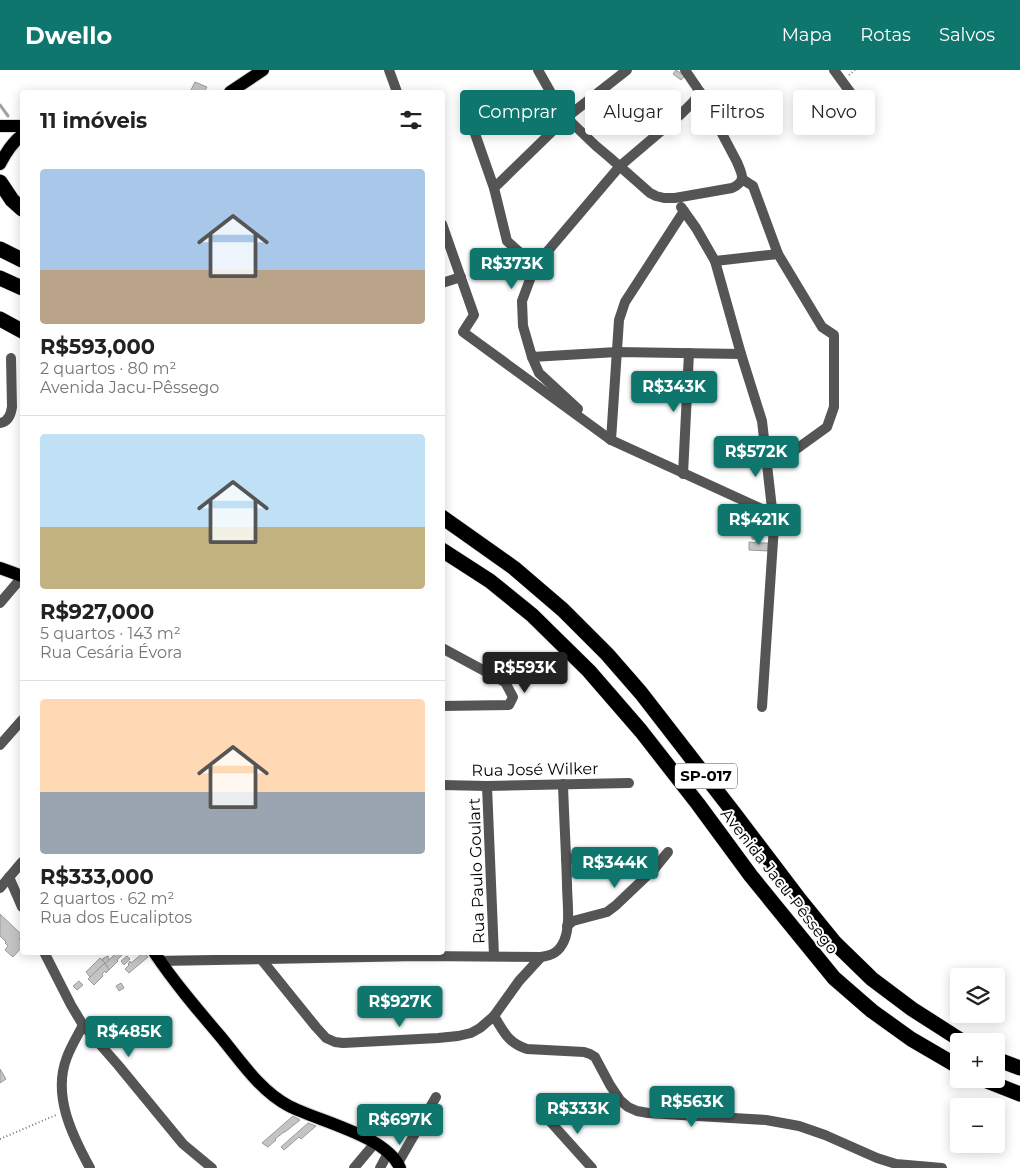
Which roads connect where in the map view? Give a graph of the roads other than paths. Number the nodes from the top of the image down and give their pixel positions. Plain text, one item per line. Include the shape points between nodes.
1 (263, 70) edge
2 (389, 70) edge
3 (538, 70) edge
4 (627, 70) edge
5 (685, 70) edge
6 (834, 70) edge
7 (233, 90) edge
8 (396, 90) edge
9 (549, 90) edge
10 (699, 90) edge
11 (848, 90) edge
12 (691, 104) edge
13 (575, 111) edge
14 (575, 125) edge
15 (0, 126) edge
16 (20, 126) edge
17 (475, 135) edge
18 (548, 135) edge
19 (723, 135) edge
20 (20, 136) edge
21 (0, 164) edge
22 (620, 166) junction
23 (742, 179) junction
24 (0, 182) edge
25 (494, 188) junction
26 (675, 198) junction
27 (20, 207) edge
28 (684, 210) junction
29 (445, 232) edge
30 (0, 249) edge
31 (778, 254) junction
32 (20, 259) edge
33 (715, 261) junction
34 (535, 266) junction
35 (461, 277) junction
36 (0, 278) edge
37 (445, 282) edge
38 (20, 287) edge
39 (0, 318) edge
40 (20, 330) edge
41 (617, 352) junction
42 (689, 354) junction
43 (741, 354) junction
44 (532, 357) junction
45 (11, 358) dead end
46 (0, 423) edge
47 (611, 440) junction
48 (767, 462) junction
49 (683, 474) junction
50 (773, 514) junction
51 (445, 519) edge
52 (445, 552) edge
53 (445, 560) edge
54 (0, 568) edge
55 (470, 568) junction
56 (20, 576) edge
57 (20, 579) edge
58 (0, 604) edge
59 (445, 650) edge
60 (445, 706) edge
61 (762, 707) dead end
62 (20, 722) edge
63 (0, 745) edge
64 (629, 783) dead end
65 (563, 784) junction
66 (445, 785) edge
67 (487, 786) junction
68 (668, 852) dead end
69 (566, 859) junction
70 (20, 864) edge
71 (655, 868) junction
72 (9, 878) junction
73 (0, 888) edge
74 (20, 903) edge
75 (567, 926) junction
76 (46, 955) edge
77 (387, 955) edge
78 (445, 955) edge
79 (494, 956) junction
80 (157, 957) edge
81 (541, 957) junction
82 (261, 959) junction
83 (494, 1016) junction
84 (83, 1025) junction
85 (950, 1033) edge
86 (950, 1062) edge
87 (1005, 1062) edge
88 (1020, 1068) edge
89 (1005, 1088) edge
90 (1020, 1094) edge
91 (436, 1097) dead end
92 (546, 1118) dead end
93 (375, 1143) junction
94 (388, 1153) junction
95 (399, 1166) edge
96 (90, 1168) edge
97 (212, 1168) edge
98 (354, 1168) edge
99 (380, 1168) edge
100 (592, 1168) edge
101 (942, 1168) edge

1 - 7 main road
2 - 8 street
3 - 9 street
4 - 13 street
5 - 10 street
6 - 11 street
12 - 22 street
14 - 22 street
15 - 16 main road
17 - 25 street
18 - 25 street
19 - 23 street
20 - 21 main road
22 - 26 street via 650,193
22 - 34 street
23 - 26 street via 732,188
23 - 31 street via 752,186
24 - 27 highway
25 - 34 street via 508,241
26 - 28 street
28 - 33 street
28 - 41 street via 625,302 619,320
29 - 35 street
30 - 32 highway
31 - 33 street
31 - 48 street via 822,327 834,335 834,407 827,427 784,458
33 - 43 street
34 - 44 street via 522,301 523,326
35 - 37 street
35 - 47 street via 474,315 463,332
36 - 38 highway
39 - 40 highway
41 - 42 street
41 - 44 street
41 - 47 street
42 - 43 street
42 - 49 street
43 - 48 street via 762,421
44 - 47 street via 539,373
45 - 46 street via 11,414
47 - 49 street
48 - 50 street
49 - 50 street
50 - 61 street
51 - 85 highway, Avenida Jacu-Pêssego / SP-017 via 514,568 563,610 641,693 841,949 872,979
52 - 55 highway, Avenida Jacu-Pêssego / SP-017
53 - 55 highway
54 - 56 main road
55 - 86 highway, Avenida Jacu-Pêssego / SP-017 via 532,614 589,671 641,731 751,876 834,978 872,1011
57 - 58 street
59 - 60 street via 505,682 513,697 509,705
62 - 63 street
64 - 65 street, Rua José Wilker
65 - 67 street, Rua José Wilker
65 - 69 street
66 - 67 street, Rua José Wilker
67 - 79 street, Rua Paulo Goulart
68 - 71 street
69 - 71 street via 616,857 633,859
69 - 75 street
70 - 72 street
71 - 75 street via 607,912 573,921
72 - 73 street
72 - 74 street
75 - 81 street via 565,940 556,953
76 - 84 street
77 - 82 street
78 - 79 street
79 - 81 street
80 - 82 street
80 - 93 main road via 270,1093 288,1106
81 - 83 street
82 - 83 street via 326,1038 343,1044 458,1036 480,1028
83 - 101 street via 507,1037 526,1049 584,1052 595,1057 620,1100 637,1111 766,1120 799,1126 896,1164
84 - 96 street via 67,1057 62,1075 62,1094 78,1146
84 - 97 street via 183,1144
87 - 88 highway
89 - 90 highway
91 - 95 street
92 - 100 street
93 - 94 main road
93 - 98 street
94 - 95 main road
94 - 99 street

